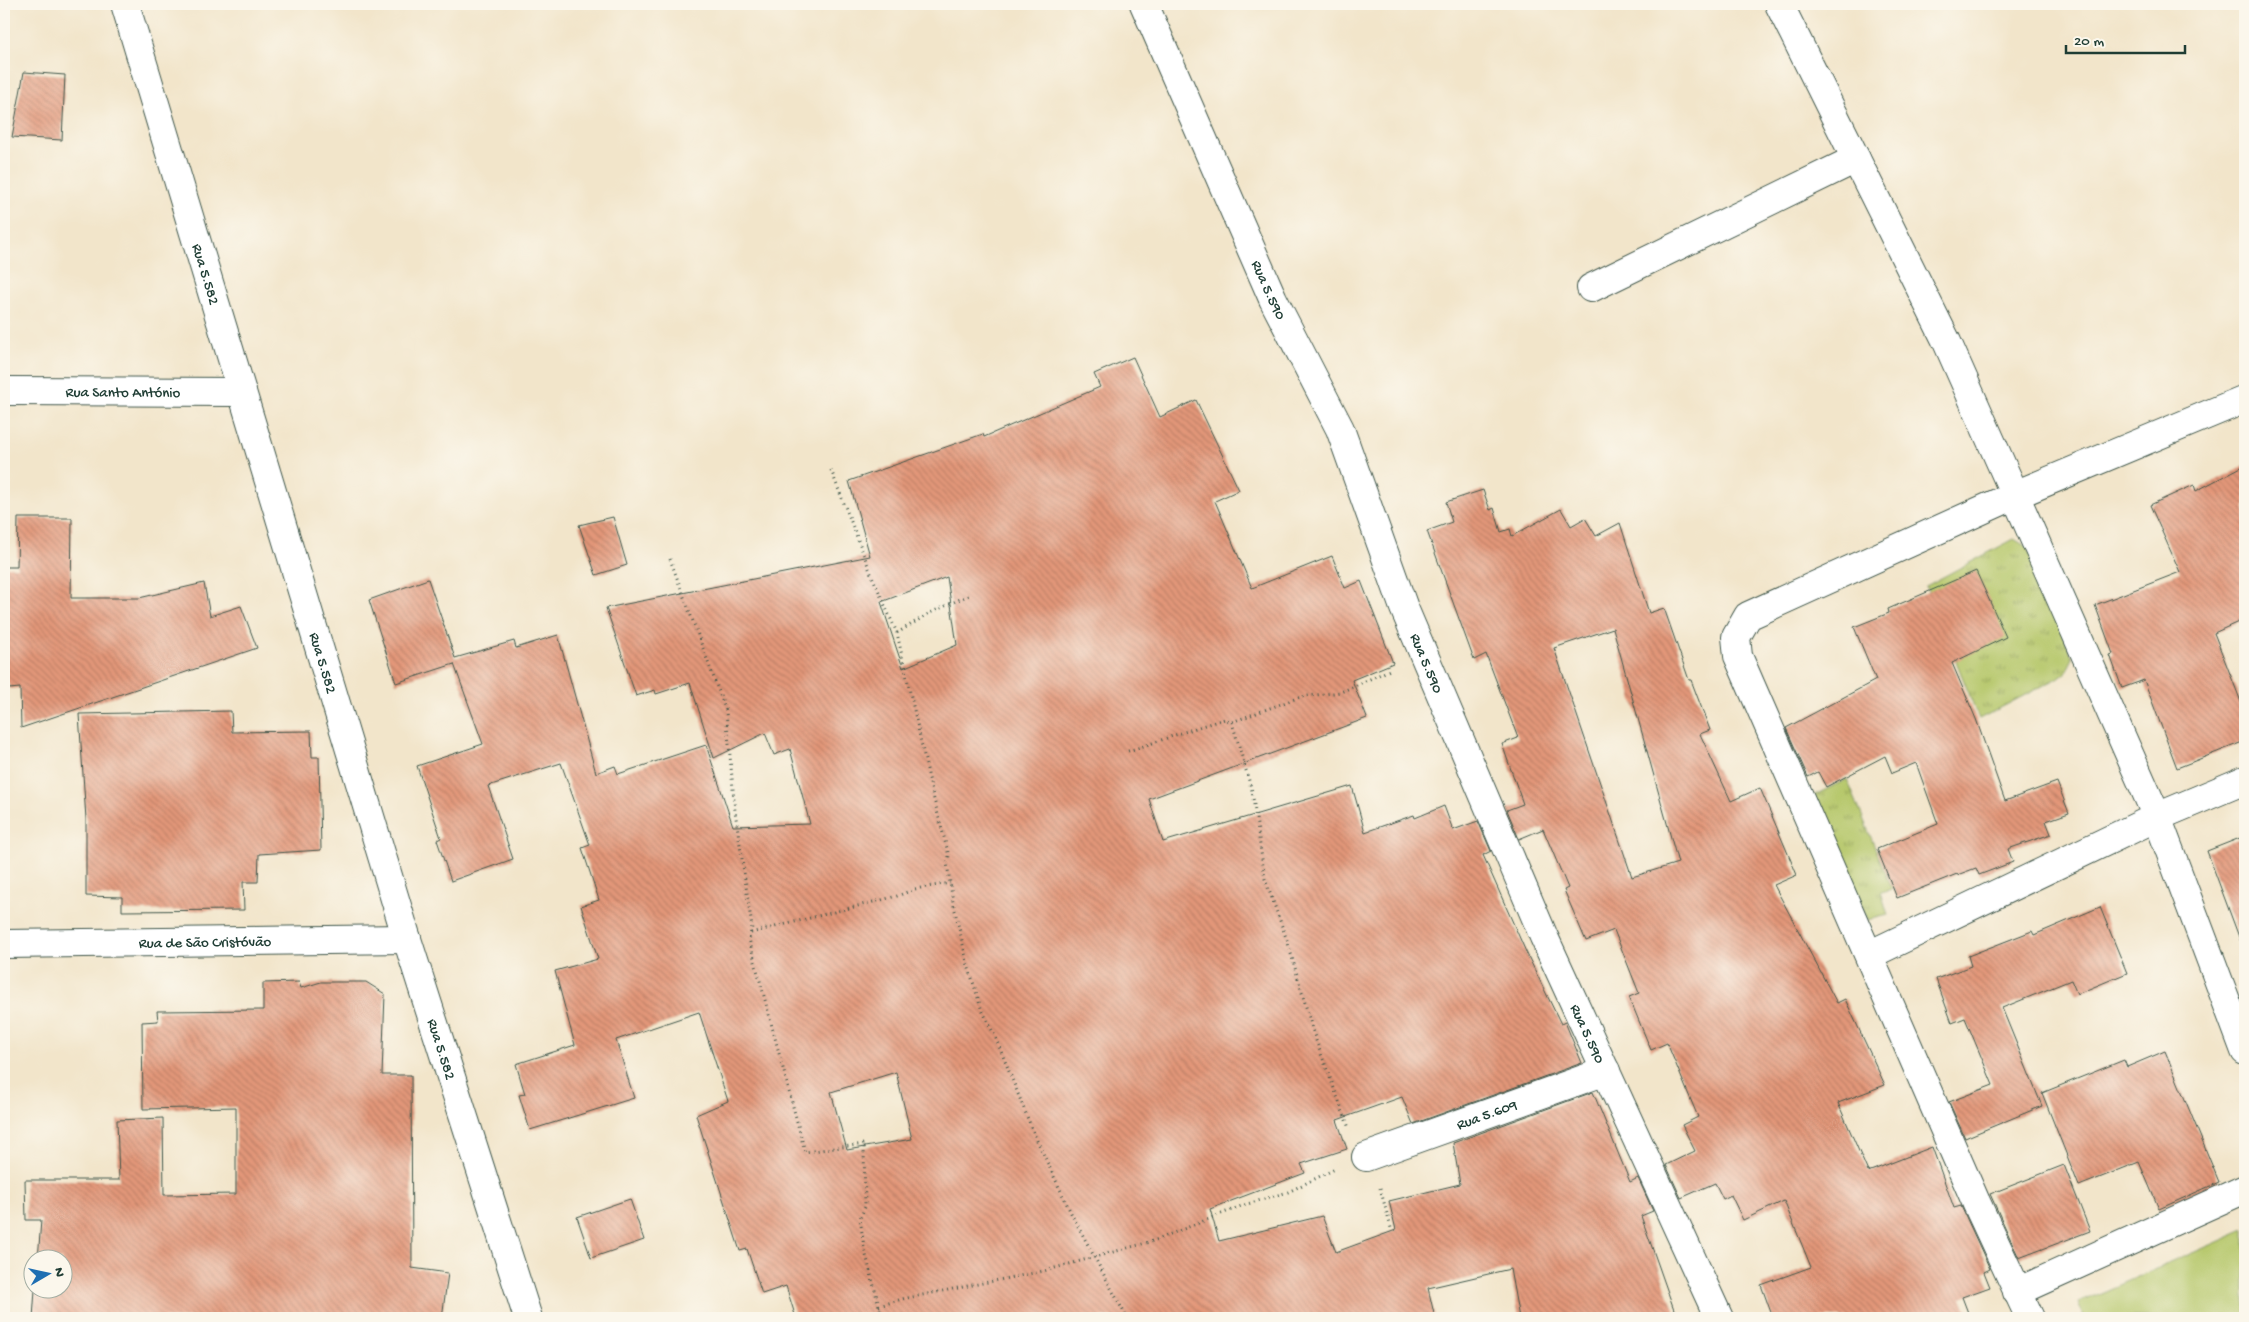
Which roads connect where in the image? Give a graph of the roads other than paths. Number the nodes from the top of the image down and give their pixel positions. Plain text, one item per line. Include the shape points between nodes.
1 (125, 4) edge
2 (1144, 4) edge
3 (1779, 4) edge
4 (1856, 159) junction
5 (1591, 288) dead end
6 (4, 390) edge
7 (242, 392) junction
8 (2245, 398) edge
9 (2015, 495) junction
10 (2245, 780) edge
11 (2157, 816) junction
12 (407, 938) junction
13 (4, 944) edge
14 (1869, 955) junction
15 (2245, 1051) edge
16 (1606, 1071) junction
17 (1366, 1157) road end
18 (2245, 1189) edge
19 (2017, 1292) junction
20 (528, 1318) edge
21 (1719, 1318) edge
22 (2030, 1318) edge

1 - 7 street, Rua 5.582
2 - 16 street, Rua 5.590 via 1273,300 1340,430 1404,608 1544,937
3 - 4 street
4 - 5 street
4 - 9 street via 1947,342
6 - 7 street, Rua Santo António
7 - 12 street, Rua 5.582
8 - 9 street
9 - 11 street
9 - 14 street via 1748,616 1736,637 1738,656
10 - 11 street
11 - 14 street
11 - 15 street
12 - 13 street, Rua de São Cristóvão
12 - 20 street, Rua 5.582
14 - 19 street
16 - 17 street, Rua 5.609
16 - 21 street, Rua 5.590
18 - 19 street
19 - 22 street

